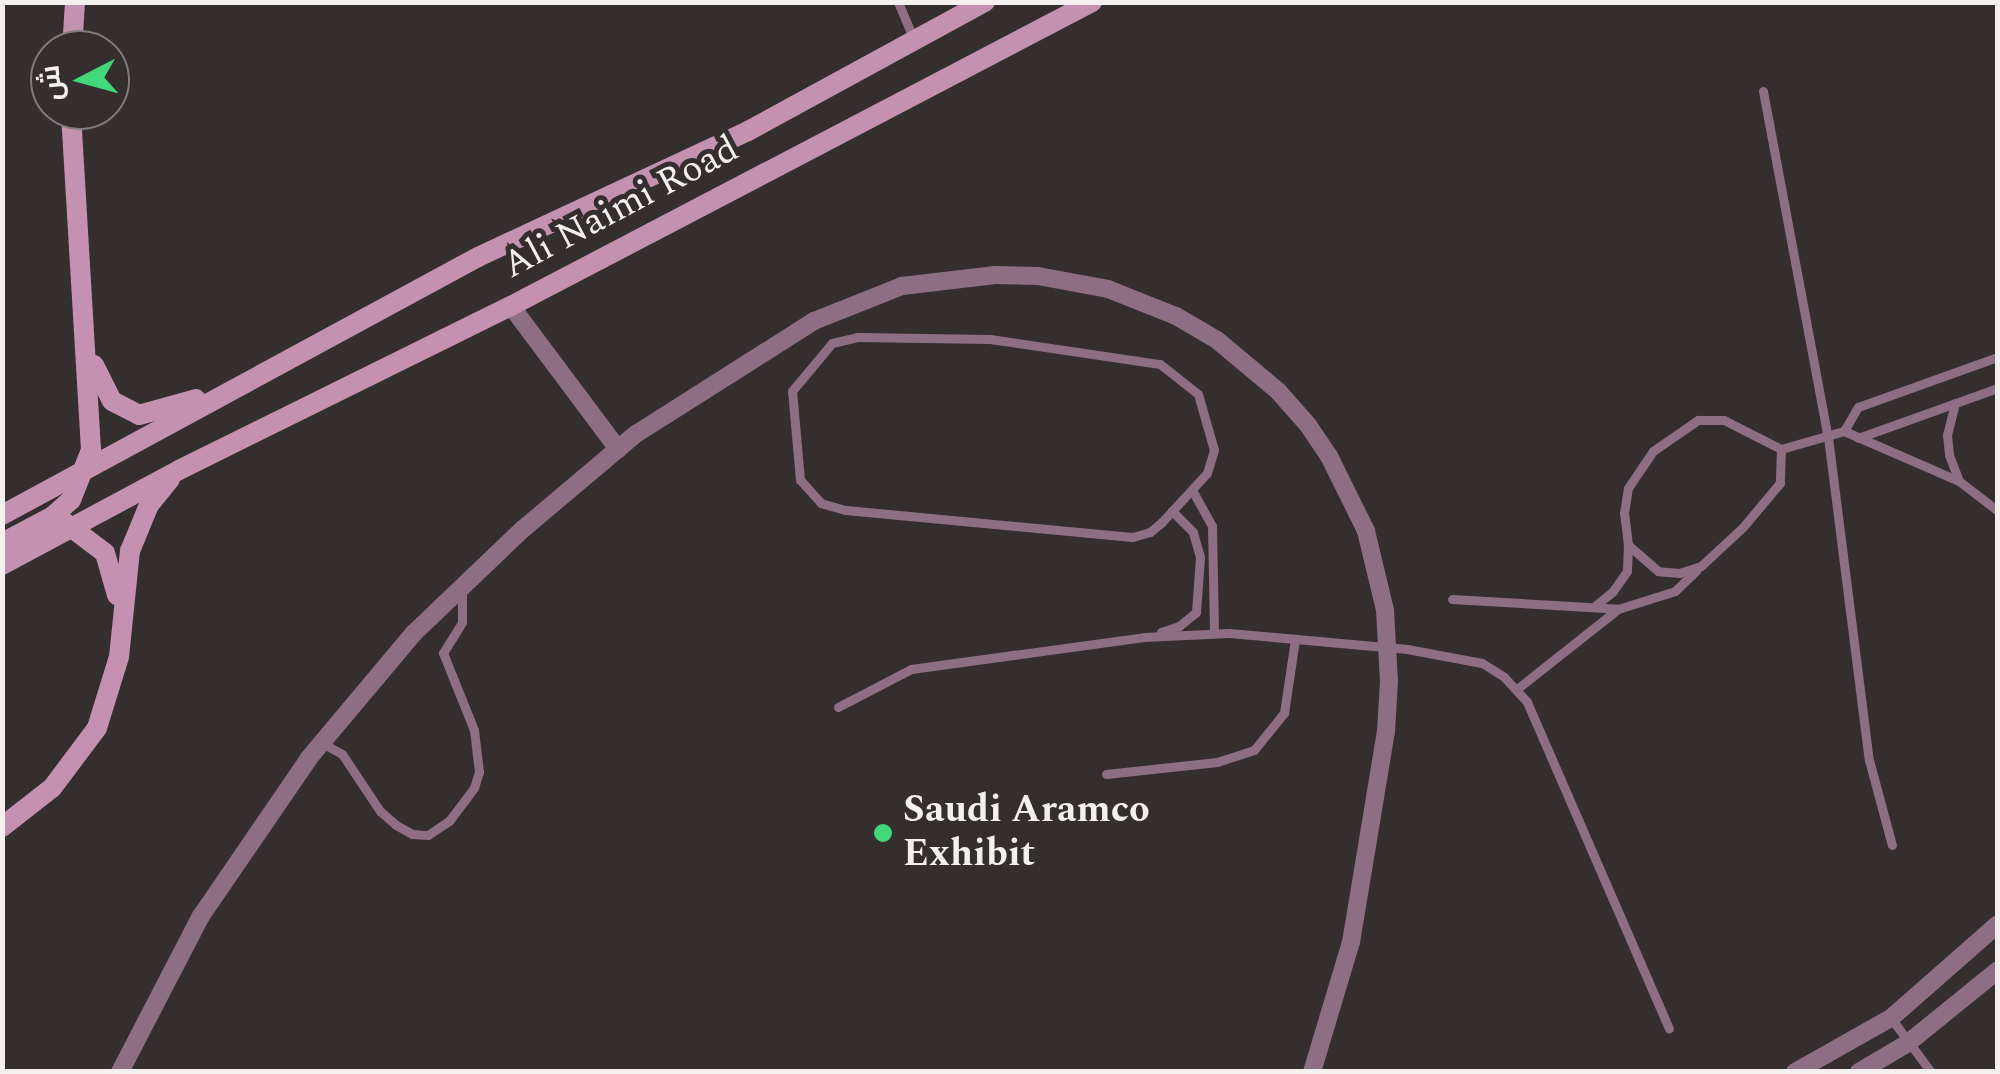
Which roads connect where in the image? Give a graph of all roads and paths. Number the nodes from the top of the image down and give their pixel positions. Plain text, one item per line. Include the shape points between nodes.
1 (75, 2) edge
2 (898, 2) edge
3 (985, 2) edge
4 (1092, 2) edge
5 (73, 30) edge
6 (914, 41) junction
7 (1763, 90) dead end
8 (71, 130) edge
9 (80, 290) junction
10 (511, 306) junction
11 (1998, 357) edge
12 (253, 376) junction
13 (1998, 388) edge
14 (1956, 403) junction
15 (1844, 432) junction
16 (1828, 437) junction
17 (1858, 438) junction
18 (618, 449) junction
19 (1781, 449) junction
20 (179, 470) junction
21 (85, 471) junction
22 (1959, 481) junction
23 (1192, 490) junction
24 (1172, 511) junction
25 (1998, 511) edge
26 (2, 516) edge
27 (53, 516) junction
28 (74, 527) junction
29 (2, 543) edge
30 (1628, 545) junction
31 (2, 566) edge
32 (1701, 566) junction
33 (462, 585) junction
34 (1452, 598) dead end
35 (1596, 605) junction
36 (1618, 609) junction
37 (1214, 633) junction
38 (1144, 637) junction
39 (1294, 640) junction
40 (1389, 648) junction
41 (119, 657) junction
42 (1518, 689) junction
43 (838, 707) dead end
44 (322, 742) junction
45 (1106, 774) dead end
46 (2, 827) edge
47 (1892, 845) dead end
48 (1998, 924) edge
49 (1998, 970) edge
50 (1891, 1018) junction
51 (1669, 1028) dead end
52 (1908, 1042) junction
53 (120, 1072) edge
54 (1312, 1072) edge
55 (1795, 1072) edge
56 (1859, 1072) edge
57 (1931, 1072) edge

1 - 5 main road
2 - 6 lane
3 - 6 main road, Ali Naimi Road
4 - 10 main road, Ali Naimi Road
6 - 12 main road, Ali Naimi Road via 748,131 478,257
7 - 16 lane
8 - 9 main road
9 - 12 main road via 96,373 112,401 126,410 166,411
9 - 21 main road via 93,424
10 - 18 street
10 - 20 main road, Ali Naimi Road
11 - 15 lane via 1858,407
12 - 21 main road
13 - 14 lane
14 - 17 lane
14 - 22 lane via 1947,434
15 - 16 lane
15 - 17 lane
16 - 19 lane
16 - 47 lane via 1861,710
17 - 22 lane
18 - 33 street
18 - 40 street via 755,356 855,302 950,278 1079,282 1146,302 1216,340 1308,425 1376,558
19 - 30 lane via 1724,420 1698,420 1674,434 1628,488
19 - 32 lane via 1780,482
20 - 28 main road, Ali Naimi Road
20 - 41 main road via 149,505 130,550
21 - 26 main road
21 - 27 main road via 71,500
22 - 25 lane
23 - 24 lane
23 - 24 lane via 1214,450 1198,394 1160,364 990,339 856,337 832,343 792,392 800,480 821,503 1132,537 1150,532
23 - 37 lane via 1212,526
24 - 38 lane via 1193,532 1200,557 1196,612 1180,626
26 - 27 main road
27 - 28 main road
27 - 29 main road
28 - 31 main road, Ali Naimi Road
28 - 41 main road via 96,542 113,573
30 - 32 lane via 1658,571 1679,574
30 - 35 lane via 1627,571
32 - 36 lane via 1675,590
33 - 44 street
33 - 44 lane via 462,622 443,653 474,730 479,772 449,821 428,835 396,825 342,754
34 - 35 lane
35 - 36 lane
36 - 42 lane
37 - 38 lane
37 - 39 lane
38 - 43 lane via 911,669
39 - 40 lane
39 - 45 lane via 1284,713 1254,750 1217,762
40 - 42 lane via 1460,656
40 - 54 street via 1372,835 1352,942
41 - 46 main road via 97,728 76,760
42 - 51 lane
44 - 53 street via 211,900
48 - 50 street
49 - 52 street
50 - 52 lane
50 - 55 street
52 - 56 street
52 - 57 lane

